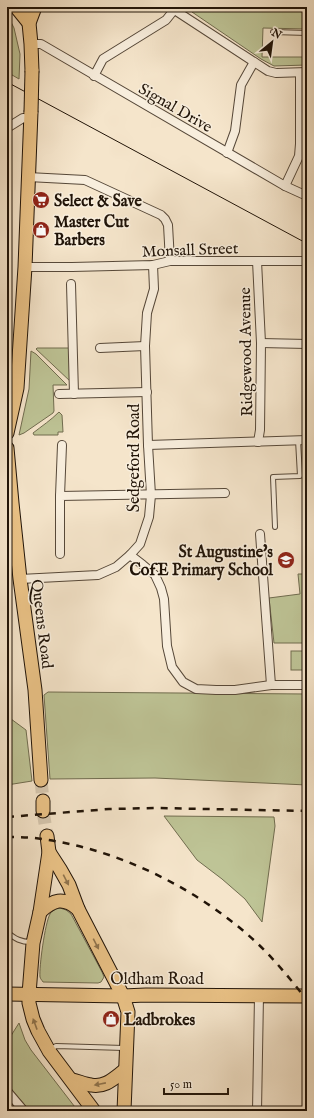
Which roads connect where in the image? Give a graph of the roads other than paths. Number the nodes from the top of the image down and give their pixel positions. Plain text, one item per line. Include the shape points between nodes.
1 (16, 7) edge
2 (35, 7) edge
3 (172, 8) edge
4 (29, 23) junction
5 (273, 32) dead end
6 (307, 33) edge
7 (31, 44) junction
8 (254, 62) junction
9 (303, 72) edge
10 (94, 76) junction
11 (31, 115) junction
12 (7, 128) edge
13 (227, 153) junction
14 (28, 177) junction
15 (285, 186) junction
16 (307, 196) edge
17 (170, 261) junction
18 (257, 261) junction
19 (307, 261) edge
20 (153, 265) junction
21 (25, 267) junction
22 (71, 284) dead end
23 (261, 343) junction
24 (307, 344) edge
25 (145, 346) junction
26 (100, 348) dead end
27 (147, 392) junction
28 (59, 394) dead end
29 (74, 394) junction
30 (7, 428) edge
31 (7, 433) edge
32 (298, 440) junction
33 (307, 440) edge
34 (258, 442) junction
35 (62, 445) dead end
36 (148, 445) junction
37 (7, 448) edge
38 (225, 493) dead end
39 (151, 494) junction
40 (60, 496) junction
41 (275, 527) dead end
42 (260, 534) dead end
43 (60, 554) dead end
44 (130, 555) junction
45 (20, 579) junction
46 (272, 685) junction
47 (307, 685) edge
48 (41, 780) tunnel mouth
49 (47, 836) tunnel mouth
50 (49, 852) junction
51 (78, 909) junction
52 (40, 912) junction
53 (7, 932) edge
54 (33, 942) junction
55 (7, 994) edge
56 (29, 994) junction
57 (123, 996) junction
58 (259, 996) junction
59 (307, 996) edge
60 (126, 1048) junction
61 (49, 1051) junction
62 (125, 1070) junction
63 (72, 1080) junction
64 (7, 1091) edge
65 (24, 1111) edge
66 (94, 1111) edge
67 (124, 1111) edge
68 (257, 1111) edge

1 - 4 highway
2 - 4 highway
3 - 8 street
3 - 10 street via 166,20 103,59
4 - 7 highway
5 - 6 lane
7 - 10 street, Signal Drive via 41,44
7 - 11 highway, bridge
8 - 9 street via 276,73
8 - 13 street via 241,85 235,131
9 - 15 street via 299,156
10 - 13 street, Signal Drive
11 - 12 street
11 - 14 highway
13 - 15 street, Signal Drive
14 - 17 street via 85,180 161,215 168,225
14 - 21 highway
15 - 16 street, Signal Drive
17 - 18 street, Monsall Street
17 - 20 street, Monsall Street
18 - 19 street, Monsall Street
18 - 23 street, Ridgewood Avenue
20 - 21 street, Monsall Street
20 - 25 street, Sedgeford Road via 154,289 147,313
21 - 30 highway via 17,388
22 - 29 street
23 - 24 street
23 - 34 street, Ridgewood Avenue
25 - 26 street
25 - 27 street, Sedgeford Road
27 - 29 street
27 - 36 street, Sedgeford Road
28 - 29 street
30 - 31 highway
32 - 33 street
32 - 34 street
32 - 41 lane via 300,476 273,477
34 - 36 street
35 - 40 street
36 - 39 street, Sedgeford Road
37 - 45 highway, Queens Road
38 - 39 street
39 - 40 street
39 - 44 street, Sedgeford Road via 149,517 144,533 140,544
40 - 43 street
42 - 46 street
44 - 45 street, Sedgeford Road via 116,567 98,575
44 - 46 street via 155,575 161,588 167,646 172,667 183,682 196,689 216,690
45 - 48 highway, Queens Road via 34,690
46 - 47 street
49 - 50 highway
50 -> 51 highway via 69,885
50 - 52 highway
51 - 52 highway via 67,902 59,901 49,904
51 -> 57 highway
52 - 54 highway
53 - 54 lane via 18,940
54 - 56 highway
55 - 56 highway, Oldham Road
56 - 57 highway, Oldham Road
61 -> 56 highway via 35,1023
57 - 58 highway, Oldham Road
57 - 60 highway via 128,1012
58 - 59 highway, Oldham Road
58 - 68 street
60 - 61 lane via 56,1046
60 - 62 highway
61 - 63 highway
62 -> 63 highway via 99,1086
62 - 67 highway
63 - 66 highway
64 - 65 street

